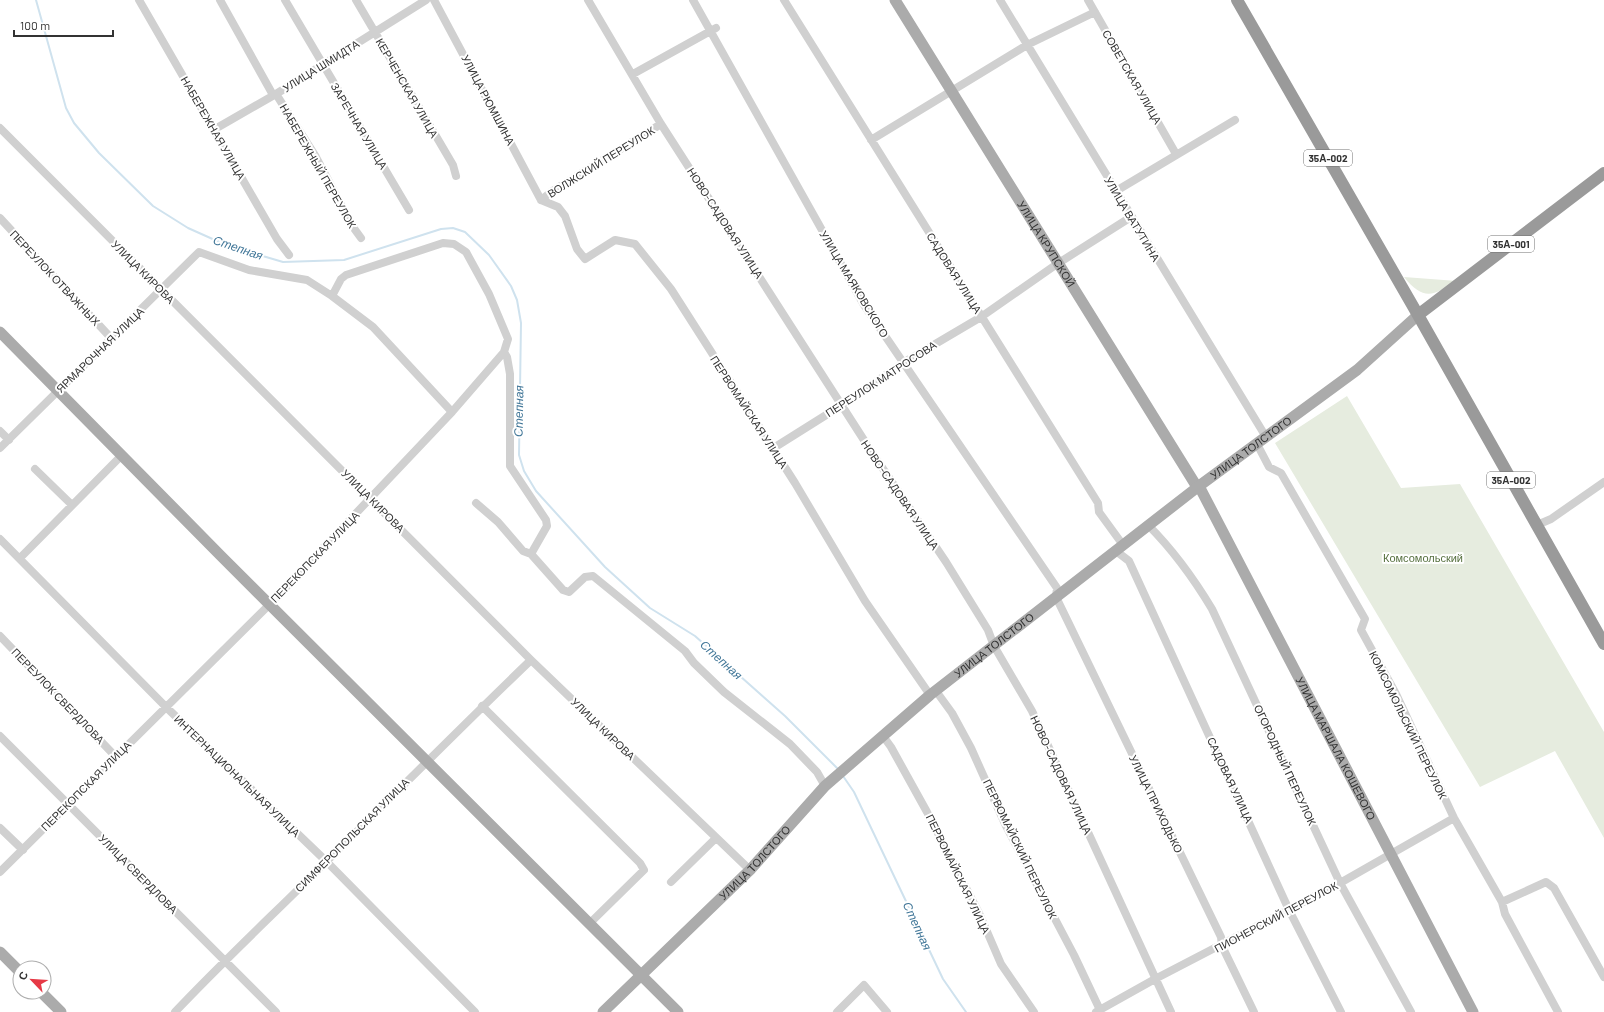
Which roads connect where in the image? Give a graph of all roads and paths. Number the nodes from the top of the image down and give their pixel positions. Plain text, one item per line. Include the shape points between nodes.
1 (139, 0) edge
2 (220, 0) edge
3 (285, 0) edge
4 (356, 0) edge
5 (426, 0) edge
6 (434, 0) edge
7 (588, 0) edge
8 (693, 0) edge
9 (784, 0) edge
10 (894, 0) edge
11 (1000, 0) edge
12 (1088, 0) edge
13 (1237, 0) edge
14 (1095, 12) junction
15 (713, 30) junction
16 (375, 32) junction
17 (1027, 45) junction
18 (322, 65) junction
19 (633, 74) junction
20 (952, 92) junction
21 (274, 95) junction
22 (1235, 120) dead end
23 (662, 124) junction
24 (0, 128) edge
25 (215, 129) junction
26 (870, 140) junction
27 (1176, 154) junction
28 (1604, 173) edge
29 (456, 176) dead end
30 (1116, 192) junction
31 (541, 200) junction
32 (409, 210) dead end
33 (1131, 217) junction
34 (0, 218) edge
35 (361, 238) dead end
36 (289, 255) dead end
37 (1057, 264) junction
38 (161, 290) junction
39 (332, 296) junction
40 (1418, 315) junction
41 (981, 317) junction
42 (0, 332) edge
43 (111, 338) junction
44 (504, 352) junction
45 (902, 363) junction
46 (58, 391) junction
47 (842, 405) junction
48 (452, 412) junction
49 (0, 431) edge
50 (1266, 436) junction
51 (9, 440) junction
52 (1257, 444) junction
53 (0, 448) edge
54 (772, 449) junction
55 (122, 455) junction
56 (35, 469) dead end
57 (1604, 482) edge
58 (1198, 487) junction
59 (370, 499) junction
60 (476, 503) dead end
61 (72, 505) junction
62 (1148, 525) junction
63 (1537, 525) junction
64 (0, 539) edge
65 (1120, 548) junction
66 (531, 554) junction
67 (20, 558) junction
68 (1056, 597) junction
69 (270, 604) junction
70 (0, 636) edge
71 (1604, 644) edge
72 (994, 646) junction
73 (531, 660) junction
74 (933, 693) junction
75 (482, 706) junction
76 (166, 707) junction
77 (0, 736) edge
78 (883, 736) junction
79 (116, 757) junction
80 (426, 761) junction
81 (827, 784) junction
82 (68, 804) junction
83 (1454, 818) junction
84 (0, 828) edge
85 (716, 838) junction
86 (23, 850) junction
87 (1391, 853) junction
88 (327, 862) junction
89 (750, 870) junction
90 (0, 872) edge
91 (671, 882) dead end
92 (1340, 883) junction
93 (1502, 902) junction
94 (1289, 910) junction
95 (589, 924) junction
96 (1222, 946) junction
97 (0, 952) edge
98 (224, 960) junction
99 (12, 964) edge
100 (640, 975) junction
101 (1604, 977) edge
102 (1154, 979) junction
103 (49, 1000) edge
104 (1098, 1011) edge
105 (61, 1012) edge
106 (175, 1012) edge
107 (276, 1012) edge
108 (475, 1012) edge
109 (603, 1012) edge
110 (678, 1012) edge
111 (837, 1012) edge
112 (887, 1012) edge
113 (1034, 1012) edge
114 (1171, 1012) edge
115 (1254, 1012) edge
116 (1341, 1012) edge
117 (1411, 1012) edge
118 (1473, 1012) edge
119 (1558, 1012) edge

1 - 25 street, НАБЕРЕЖНАЯ УЛИЦА
2 - 21 street, НАБЕРЕЖНЫЙ ПЕРЕУЛОК
3 - 18 street, ЗАРЕЧНАЯ УЛИЦА
4 - 16 street, КЕРЧЕНСКАЯ УЛИЦА
5 - 16 street, УЛИЦА ШМИДТА
6 - 31 street, УЛИЦА РЮМШИНА
7 - 19 street, НОВО-САДОВАЯ УЛИЦА
8 - 15 street, УЛИЦА МАЯКОВСКОГО
9 - 26 street, САДОВАЯ УЛИЦА
10 - 20 main road, УЛИЦА КРУПСКОЙ
11 - 17 street, УЛИЦА ВАТУТИНА
12 - 14 street, СОВЕТСКАЯ УЛИЦА
13 - 40 highway, 35А-002
14 - 17 street
14 - 27 street, СОВЕТСКАЯ УЛИЦА
15 - 19 street
15 - 45 street, УЛИЦА МАЯКОВСКОГО via 864,305
16 - 18 street, УЛИЦА ШМИДТА
16 - 29 street, КЕРЧЕНСКАЯ УЛИЦА via 453,165
17 - 20 street
17 - 30 street, УЛИЦА ВАТУТИНА
18 - 21 street, УЛИЦА ШМИДТА
18 - 32 street, ЗАРЕЧНАЯ УЛИЦА
19 - 23 street, НОВО-САДОВАЯ УЛИЦА
20 - 26 street
20 - 37 main road, УЛИЦА КРУПСКОЙ
21 - 25 street, УЛИЦА ШМИДТА
21 - 35 street, НАБЕРЕЖНЫЙ ПЕРЕУЛОК via 316,157 353,228
22 - 27 street
23 - 31 street, ВОЛЖСКИЙ ПЕРЕУЛОК
23 - 47 street, НОВО-САДОВАЯ УЛИЦА
24 - 38 street, УЛИЦА КИРОВА
25 - 36 street, НАБЕРЕЖНАЯ УЛИЦА via 277,239
26 - 41 street, САДОВАЯ УЛИЦА
27 - 30 street
28 - 40 highway, 35А-001
30 - 33 street, УЛИЦА ВАТУТИНА
31 - 54 street, ПЕРВОМАЙСКАЯ УЛИЦА via 558,207 565,216 577,249 585,259 615,240 635,244 671,289
33 - 37 street, ПЕРЕУЛОК МАТРОСОВА
33 - 50 street, УЛИЦА ВАТУТИНА
34 - 43 street, ПЕРЕУЛОК ОТВАЖНЫХ
37 - 41 street, ПЕРЕУЛОК МАТРОСОВА
37 - 58 main road, УЛИЦА КРУПСКОЙ
38 - 39 street, ЯРМАРОЧНАЯ УЛИЦА via 200,252 249,270 307,280
38 - 43 street, ЯРМАРОЧНАЯ УЛИЦА
38 - 59 street, УЛИЦА КИРОВА
39 - 44 street via 341,279 346,276 443,243 454,244 466,252 498,314 508,339
39 - 48 street via 373,327
40 - 50 main road, УЛИЦА ТОЛСТОГО via 1357,370
40 - 63 highway, 35А-002
41 - 45 street, ПЕРЕУЛОК МАТРОСОВА
41 - 65 street, САДОВАЯ УЛИЦА via 1098,503 1098,512
42 - 46 main road
43 - 46 street, ЯРМАРОЧНАЯ УЛИЦА
44 - 48 street, ПЕРЕКОПСКАЯ УЛИЦА
44 - 66 street via 510,374 510,466 546,520 547,526
45 - 47 street, ПЕРЕУЛОК МАТРОСОВА
45 - 68 street, УЛИЦА МАЯКОВСКОГО via 1057,588
46 - 51 street, ЯРМАРОЧНАЯ УЛИЦА
46 - 55 main road
47 - 54 street, ПЕРЕУЛОК МАТРОСОВА
47 - 72 street, НОВО-САДОВАЯ УЛИЦА via 946,562 988,630
48 - 59 street, ПЕРЕКОПСКАЯ УЛИЦА
49 - 51 street
50 - 52 main road, УЛИЦА ТОЛСТОГО
51 - 53 street, ЯРМАРОЧНАЯ УЛИЦА
52 - 58 main road, УЛИЦА ТОЛСТОГО
52 - 83 street, КОМСОМОЛЬСКИЙ ПЕРЕУЛОК via 1269,467 1281,473 1365,619 1361,630 1396,694
54 - 74 street, ПЕРВОМАЙСКАЯ УЛИЦА via 865,601
55 - 61 street
55 - 69 main road
56 - 61 street
57 - 63 street via 1551,519
58 - 62 main road, УЛИЦА ТОЛСТОГО
58 - 87 main road, УЛИЦА МАРШАЛА КОШЕВОГО
59 - 69 street, ПЕРЕКОПСКАЯ УЛИЦА
59 - 73 street, УЛИЦА КИРОВА
60 - 66 street via 498,522 523,551
61 - 67 street
62 - 65 main road, УЛИЦА ТОЛСТОГО
62 - 92 street, ОГОРОДНЫЙ ПЕРЕУЛОК via 1194,580 1212,609
63 - 71 highway, 35А-002
64 - 67 street, ИНТЕРНАЦИОНАЛЬНАЯ УЛИЦА
65 - 68 main road, УЛИЦА ТОЛСТОГО
65 - 94 street, САДОВАЯ УЛИЦА via 1129,561
66 - 81 street via 563,590 569,592 585,577 593,576 685,651 724,692 790,744
67 - 76 street, ИНТЕРНАЦИОНАЛЬНАЯ УЛИЦА
68 - 72 main road, УЛИЦА ТОЛСТОГО
68 - 96 street, УЛИЦА ПРИХОДЬКО via 1221,937
69 - 76 street, ПЕРЕКОПСКАЯ УЛИЦА
69 - 80 main road
70 - 79 street, ПЕРЕУЛОК СВЕРДЛОВА
72 - 74 main road, УЛИЦА ТОЛСТОГО
72 - 102 street, НОВО-САДОВАЯ УЛИЦА via 1032,711
73 - 75 street, СИМФЕРОПОЛЬСКАЯ УЛИЦА
73 - 85 street, УЛИЦА КИРОВА
74 - 78 main road, УЛИЦА ТОЛСТОГО
74 - 104 street, ПЕРВОМАЙСКИЙ ПЕРЕУЛОК via 952,713 971,748 1006,826 1074,955
75 - 80 street, СИМФЕРОПОЛЬСКАЯ УЛИЦА
75 - 95 street via 640,863 644,870
76 - 79 street, ПЕРЕКОПСКАЯ УЛИЦА
76 - 88 street, ИНТЕРНАЦИОНАЛЬНАЯ УЛИЦА
77 - 82 street, УЛИЦА СВЕРДЛОВА
78 - 81 main road, УЛИЦА ТОЛСТОГО
78 - 113 street, ПЕРВОМАЙСКАЯ УЛИЦА via 927,812 979,913 1001,964
79 - 82 street, ПЕРЕКОПСКАЯ УЛИЦА
80 - 88 street, СИМФЕРОПОЛЬСКАЯ УЛИЦА
80 - 95 main road
81 - 89 main road, УЛИЦА ТОЛСТОГО
82 - 86 street, ПЕРЕКОПСКАЯ УЛИЦА
82 - 98 street, УЛИЦА СВЕРДЛОВА
83 - 87 street, ПИОНЕРСКИЙ ПЕРЕУЛОК
83 - 93 street, КОМСОМОЛЬСКИЙ ПЕРЕУЛОК
84 - 86 street
85 - 89 street, УЛИЦА КИРОВА
85 - 91 street
86 - 90 street, ПЕРЕКОПСКАЯ УЛИЦА
87 - 92 street, ПИОНЕРСКИЙ ПЕРЕУЛОК
87 - 118 main road, УЛИЦА МАРШАЛА КОШЕВОГО
88 - 98 street, СИМФЕРОПОЛЬСКАЯ УЛИЦА
88 - 108 street, ИНТЕРНАЦИОНАЛЬНАЯ УЛИЦА
89 - 100 main road, УЛИЦА ТОЛСТОГО
92 - 94 street, ПИОНЕРСКИЙ ПЕРЕУЛОК
92 - 117 street, ОГОРОДНЫЙ ПЕРЕУЛОК
93 - 101 street via 1546,882 1554,888
93 - 119 street, КОМСОМОЛЬСКИЙ ПЕРЕУЛОК via 1504,914
94 - 96 street, ПИОНЕРСКИЙ ПЕРЕУЛОК
94 - 116 street, САДОВАЯ УЛИЦА
95 - 100 main road
96 - 102 street, ПИОНЕРСКИЙ ПЕРЕУЛОК
96 - 115 street, УЛИЦА ПРИХОДЬКО
97 - 99 main road
98 - 106 street, СИМФЕРОПОЛЬСКАЯ УЛИЦА
98 - 107 street, УЛИЦА СВЕРДЛОВА
100 - 109 main road, УЛИЦА ТОЛСТОГО
100 - 110 main road
102 - 104 street, ПИОНЕРСКИЙ ПЕРЕУЛОК
102 - 114 street, НОВО-САДОВАЯ УЛИЦА
103 - 105 main road
111 - 112 street via 864,985

